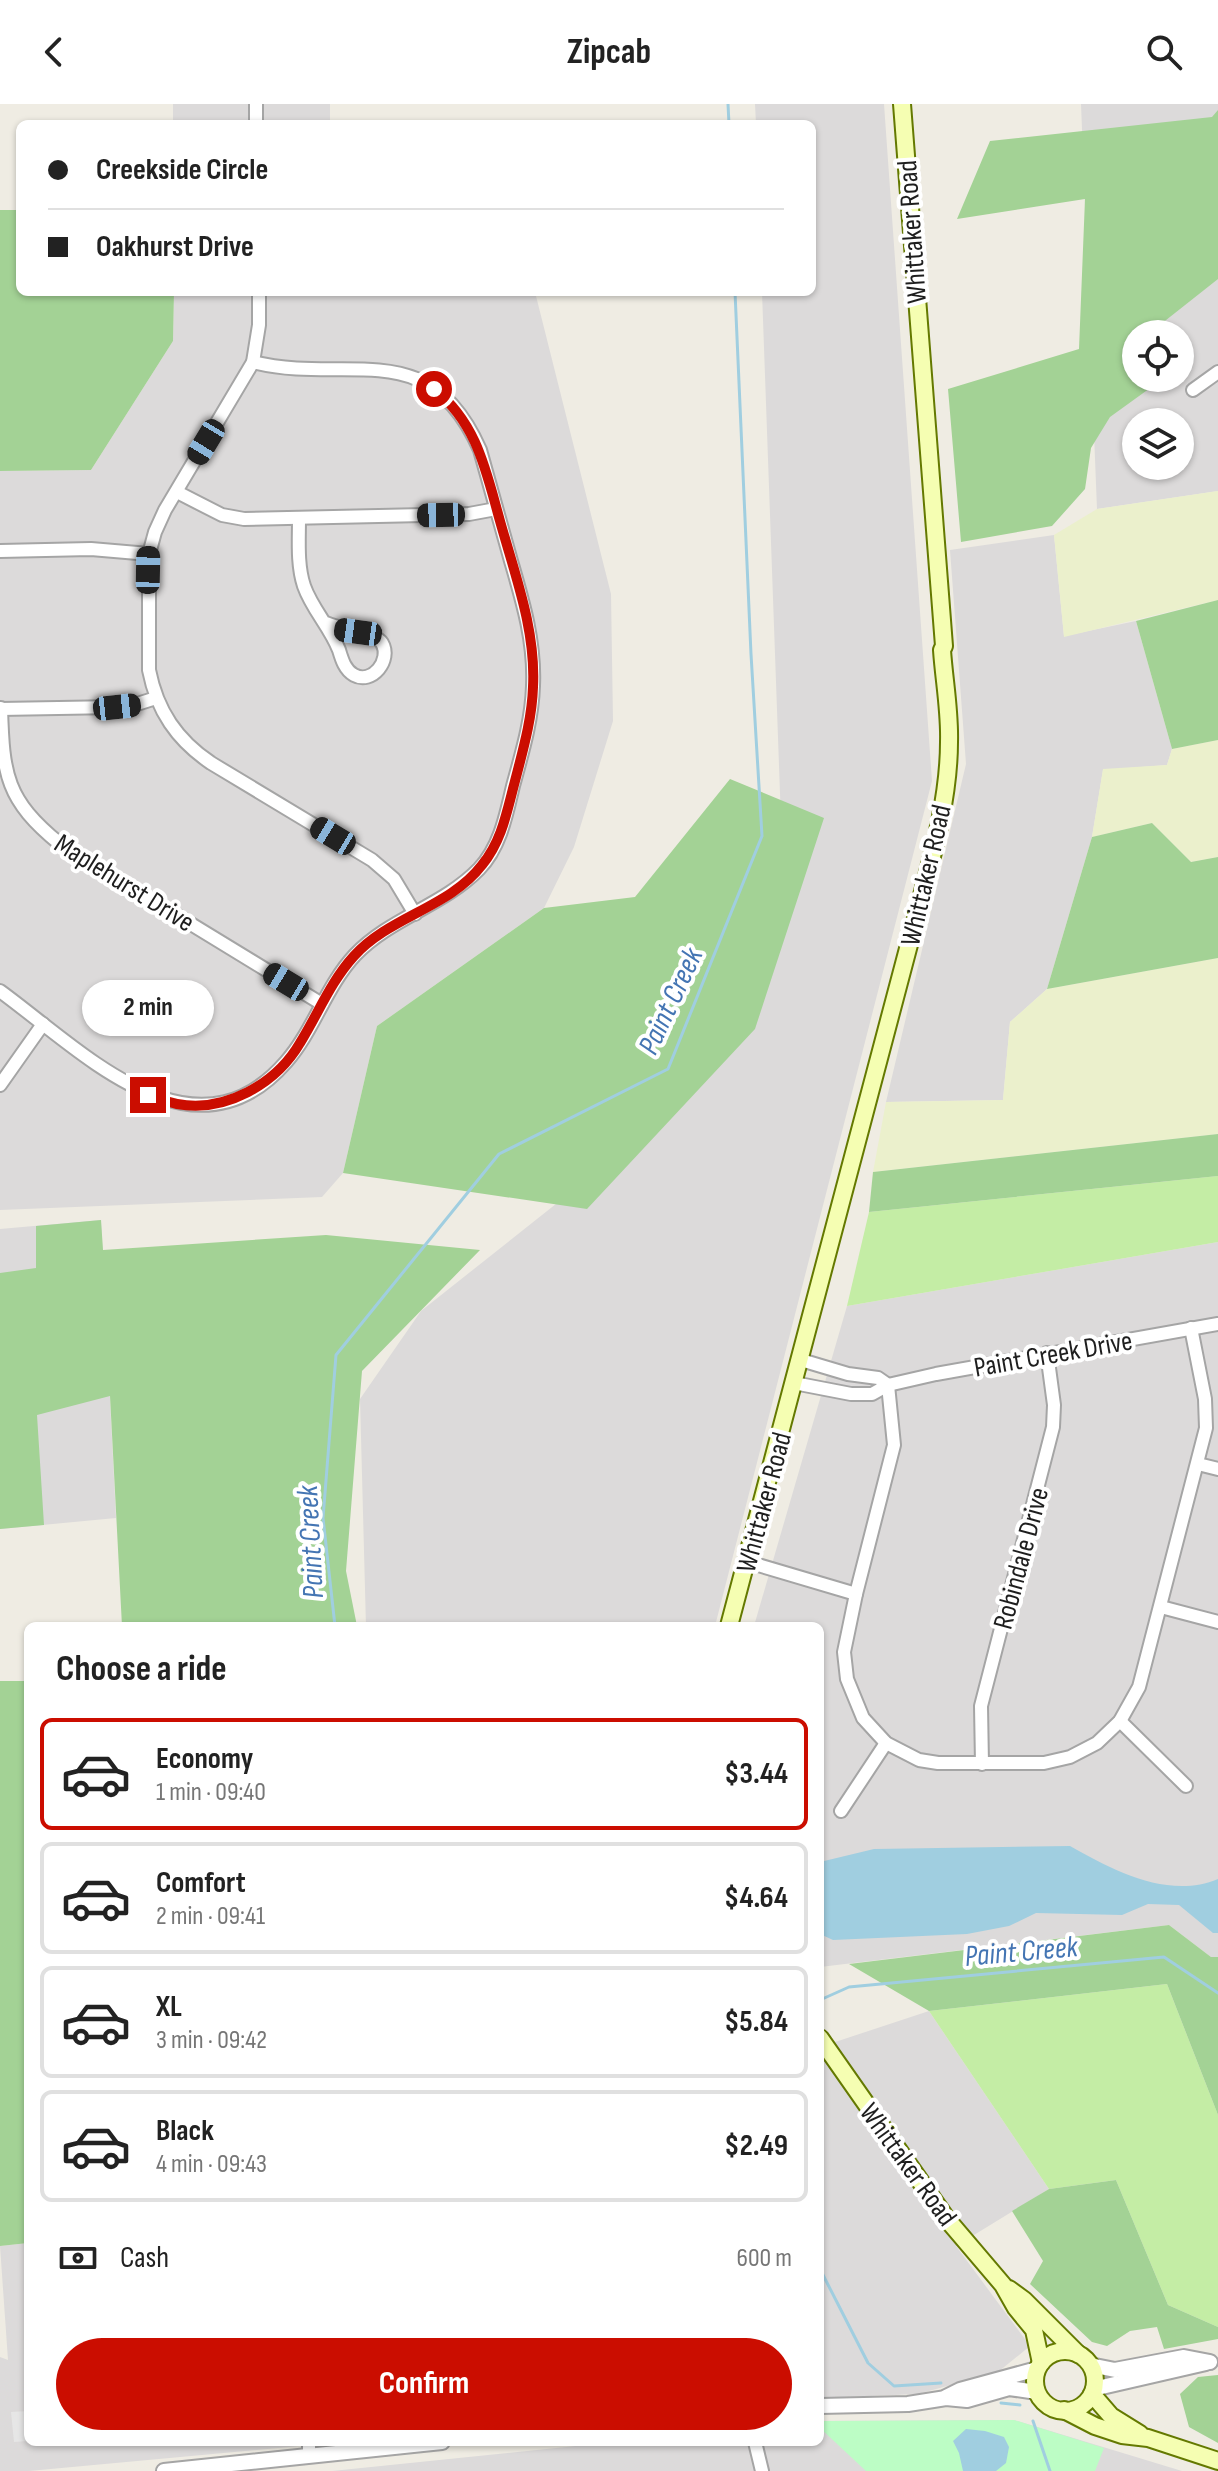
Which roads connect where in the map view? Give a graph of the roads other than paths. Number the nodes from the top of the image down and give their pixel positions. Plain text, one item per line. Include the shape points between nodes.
1 (902, 104) edge
2 (259, 296) edge
3 (253, 362) junction
4 (1218, 372) edge
5 (1194, 389) edge
6 (177, 492) junction
7 (496, 509) junction
8 (299, 519) junction
9 (0, 551) edge
10 (149, 554) junction
11 (326, 623) junction
12 (156, 698) junction
13 (0, 708) edge
14 (415, 914) junction
15 (0, 991) edge
16 (322, 1004) junction
17 (43, 1024) junction
18 (0, 1085) edge
19 (1218, 1324) edge
20 (1191, 1328) junction
21 (1047, 1353) junction
22 (801, 1360) junction
23 (794, 1383) junction
24 (888, 1385) junction
25 (1198, 1464) junction
26 (1218, 1469) edge
27 (748, 1562) junction
28 (856, 1594) junction
29 (1161, 1607) junction
30 (730, 1622) edge
31 (1218, 1622) edge
32 (1120, 1721) junction
33 (886, 1743) junction
34 (982, 1764) junction
35 (1186, 1786) dead end
36 (841, 1811) dead end
37 (824, 2044) edge
38 (1003, 2285) junction
39 (1084, 2360) junction
40 (1214, 2361) edge
41 (1039, 2366) junction
42 (1092, 2391) junction
43 (1037, 2392) junction
44 (946, 2398) junction
45 (824, 2406) edge
46 (1064, 2410) junction
47 (1148, 2438) junction
48 (366, 2446) edge
49 (756, 2446) edge
50 (309, 2449) edge
51 (1218, 2461) edge
52 (212, 2468) edge
53 (164, 2471) edge
54 (762, 2471) edge

1 - 22 main road, Whittaker Road via 949,741 927,876
2 - 3 street
3 - 6 street
3 - 7 street via 290,369 384,369 426,383 456,408 472,432
4 - 5 street
6 - 8 street via 222,515
6 - 10 street
7 - 8 street
7 - 14 street via 531,635 530,720 496,845 454,891
8 - 11 street via 303,585
9 - 10 street
10 - 12 street via 149,670
11 - 11 street via 352,674 364,677 379,669 384,652 380,640
12 - 13 street via 117,707
12 - 14 street via 175,731 198,754 372,860 394,879
13 - 16 street, Maplehurst Drive via 5,769 21,808 37,825
14 - 16 street via 354,956
15 - 17 street
16 - 17 street via 300,1044 269,1079 244,1094 197,1105 177,1104 131,1087
17 - 18 street
19 - 20 street, Paint Creek Drive
20 - 21 street, Paint Creek Drive
20 - 25 street via 1207,1415
21 - 24 street, Paint Creek Drive
21 - 34 street, Robindale Drive via 1053,1427 981,1706
22 - 23 main road, Whittaker Road
22 - 24 street, Paint Creek Drive
23 - 24 street, Paint Creek Drive via 863,1395
23 - 27 main road, Whittaker Road
24 - 28 street via 894,1445
25 - 26 street
25 - 29 street
27 - 28 street
27 - 30 main road, Whittaker Road
28 - 33 street via 845,1640 847,1679 863,1718
29 - 31 street
29 - 32 street via 1139,1687
32 - 34 street via 1097,1743 1070,1757
32 - 35 street
33 - 34 street via 919,1760
33 - 36 street
37 - 38 main road, Whittaker Road via 946,2218
38 - 39 main road, Whittaker Road
38 - 41 main road, Whittaker Road via 1034,2330
39 - 40 street via 1115,2370 1184,2357
39 - 41 main road via 1062,2351
39 - 42 main road via 1095,2381
40 - 42 street
41 - 43 main road
41 - 44 street
42 - 46 main road via 1080,2406
42 - 47 main road via 1111,2416
43 - 44 street via 1009,2388 967,2400
43 - 46 main road via 1048,2405
44 - 45 street
46 - 47 main road via 1095,2426
47 - 51 main road
48 - 50 street
49 - 54 street
50 - 52 street
52 - 53 street

